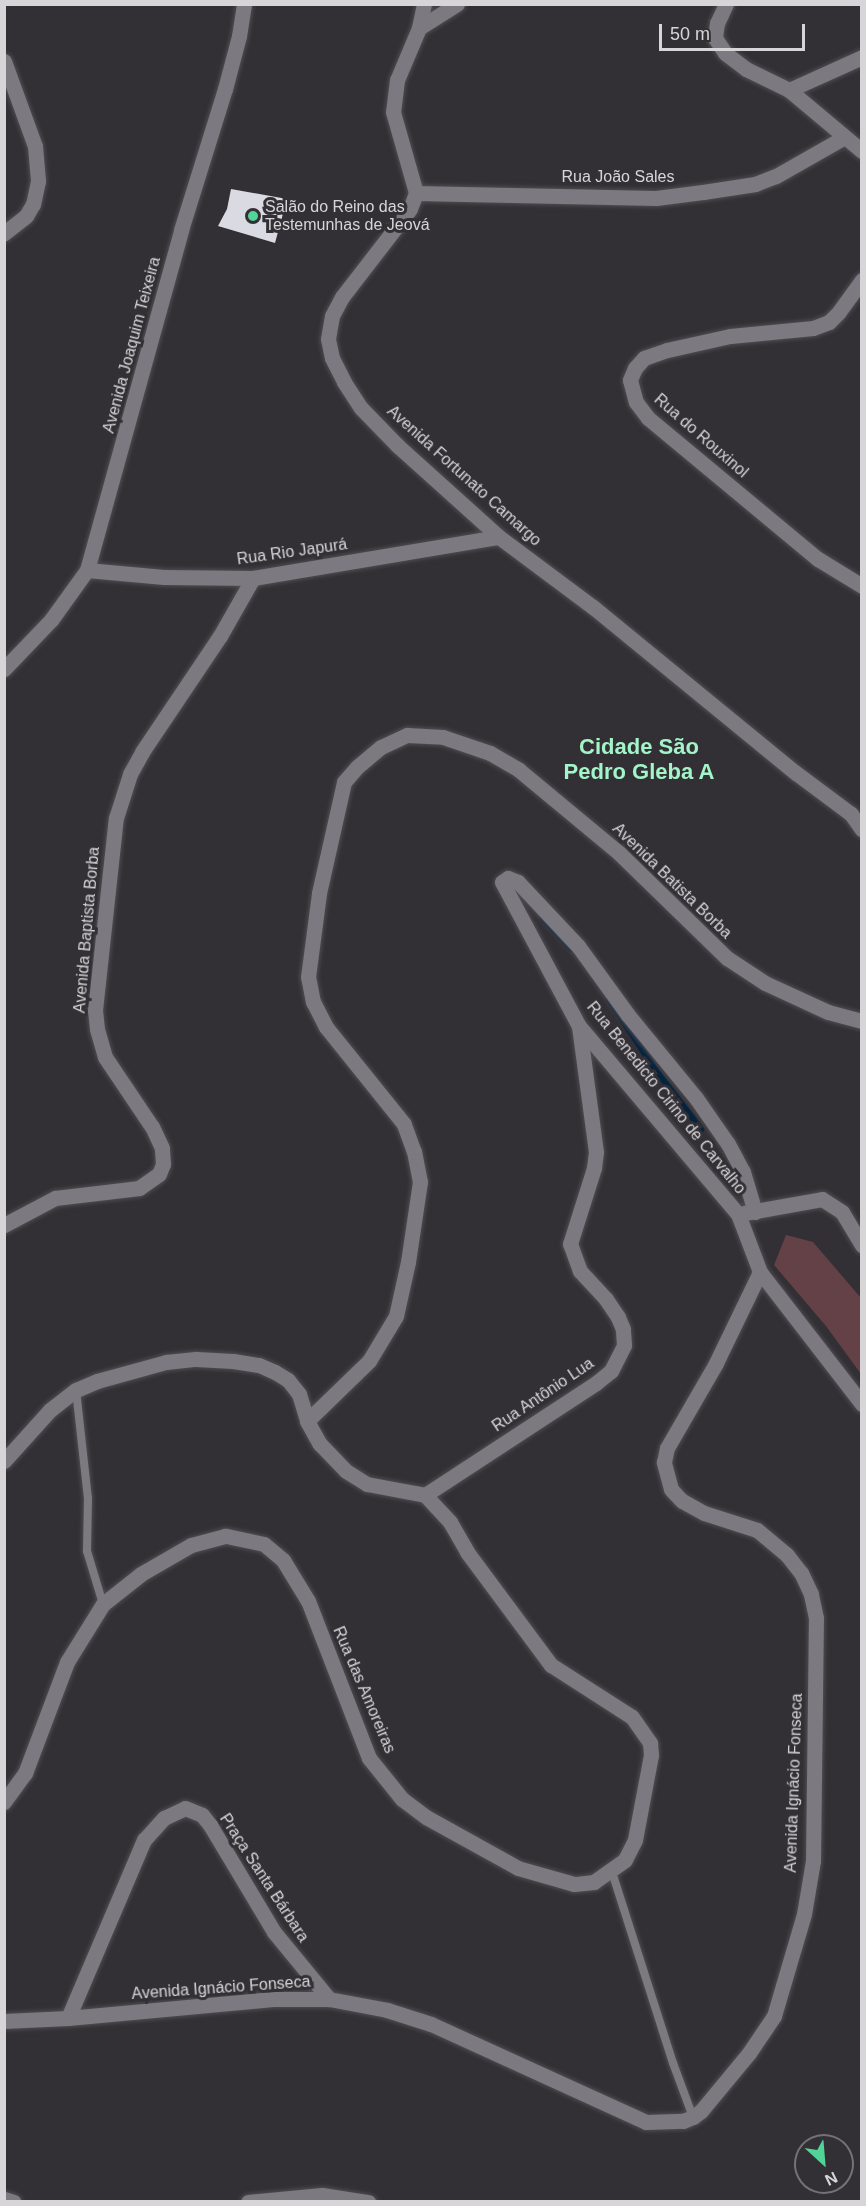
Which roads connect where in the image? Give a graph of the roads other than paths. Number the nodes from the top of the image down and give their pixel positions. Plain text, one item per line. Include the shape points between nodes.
1 (244, 4) edge
2 (424, 4) edge
3 (458, 4) edge
4 (726, 4) edge
5 (419, 28) junction
6 (861, 57) edge
7 (4, 61) edge
8 (789, 90) junction
9 (843, 138) junction
10 (861, 151) edge
11 (416, 193) junction
12 (4, 233) edge
13 (861, 280) edge
14 (500, 537) junction
15 (87, 570) junction
16 (253, 578) junction
17 (861, 586) edge
18 (4, 669) edge
19 (856, 816) edge
20 (861, 830) edge
21 (861, 1021) edge
22 (579, 1026) junction
23 (755, 1212) junction
24 (738, 1214) junction
25 (4, 1225) edge
26 (861, 1245) edge
27 (760, 1272) junction
28 (76, 1390) junction
29 (861, 1404) edge
30 (307, 1421) junction
31 (4, 1461) edge
32 (425, 1495) junction
33 (103, 1604) junction
34 (4, 1802) edge
35 (612, 1872) junction
36 (329, 1999) junction
37 (68, 2018) junction
38 (4, 2021) edge
39 (693, 2117) junction
40 (4, 2199) edge
41 (277, 2200) edge
42 (14, 2202) edge
43 (248, 2202) edge
44 (368, 2202) edge

1 - 15 street, Avenida Joaquim Teixeira via 225,89
2 - 5 street
3 - 5 street
4 - 8 street via 715,38 725,53
5 - 11 street via 397,80 393,112
6 - 8 street
7 - 12 street via 34,146 38,181 26,216
8 - 9 street
9 - 10 street
9 - 11 street, Rua João Sales via 799,165 755,184 692,194 656,198
11 - 14 street, Avenida Fortunato Camargo via 410,208 342,297 332,316 328,339 332,358 361,408
13 - 17 street, Rua do Rouxinol via 829,322 813,328 730,336 667,350 644,358 630,380 636,402 648,418 818,559
14 - 16 street, Rua Rio Japurá
14 - 19 street, Avenida Fortunato Camargo via 593,607 796,773
15 - 16 street, Rua Rio Japurá via 164,578
15 - 18 street, Avenida Joaquim Teixeira via 51,620
16 - 25 street, Avenida Baptista Borba via 130,774 116,818 95,1010 97,1029 105,1056 152,1127 162,1148 163,1164 159,1174 139,1188 55,1198
19 - 20 street, Avenida Fortunato Camargo
21 - 30 street, Avenida Batista Borba via 817,1007 765,983 727,958 619,853 519,770 443,737 407,735 381,747 344,782 319,893 308,977 326,1027 404,1124 420,1182 396,1316 369,1361
22 - 23 street, Rua Benedicto Cirino de Carvalho via 509,898 502,882 508,878 531,894 578,946 728,1144 743,1172
22 - 24 street, Rua Benedicto Cirino de Carvalho
22 - 32 street, Rua Antônio Lua via 596,1152 570,1244 580,1271 618,1317 624,1345 611,1371 596,1383
23 - 24 street
23 - 26 street via 822,1199 842,1212
24 - 27 street, Rua Benedicto Cirino de Carvalho
27 - 29 street, Rua Benedicto Cirino de Carvalho
27 - 39 street, Avenida Ignácio Fonseca via 716,1363 667,1448 664,1462 671,1489 681,1501 756,1530 801,1573 811,1594 816,1618 813,1861 804,1914 774,2016 749,2053
28 - 30 street via 166,1362 233,1361 259,1365 288,1380 299,1395
28 - 31 street via 50,1410
28 - 33 lane via 88,1498 87,1551
30 - 32 street via 320,1444 346,1471 367,1484
32 - 35 street, Rua das Amoreiras via 450,1522 467,1552 551,1665 632,1717 650,1743 635,1840 625,1860
33 - 34 street, Rua das Amoreiras via 66,1662 25,1773
33 - 35 street, Rua das Amoreiras via 141,1574 191,1545 225,1536 264,1544 283,1560 308,1601 369,1758 402,1799 426,1817 518,1868 574,1884 594,1882
35 - 39 lane
36 - 37 street, Avenida Ignácio Fonseca via 273,1999
36 - 37 street, Praça Santa Bárbara via 274,1932 210,1825 202,1815 185,1808 164,1818 144,1840
36 - 39 street, Avenida Ignácio Fonseca via 387,2010 430,2024 646,2122
37 - 38 street, Avenida Ignácio Fonseca
40 - 42 street
41 - 43 street
41 - 44 street via 322,2195

